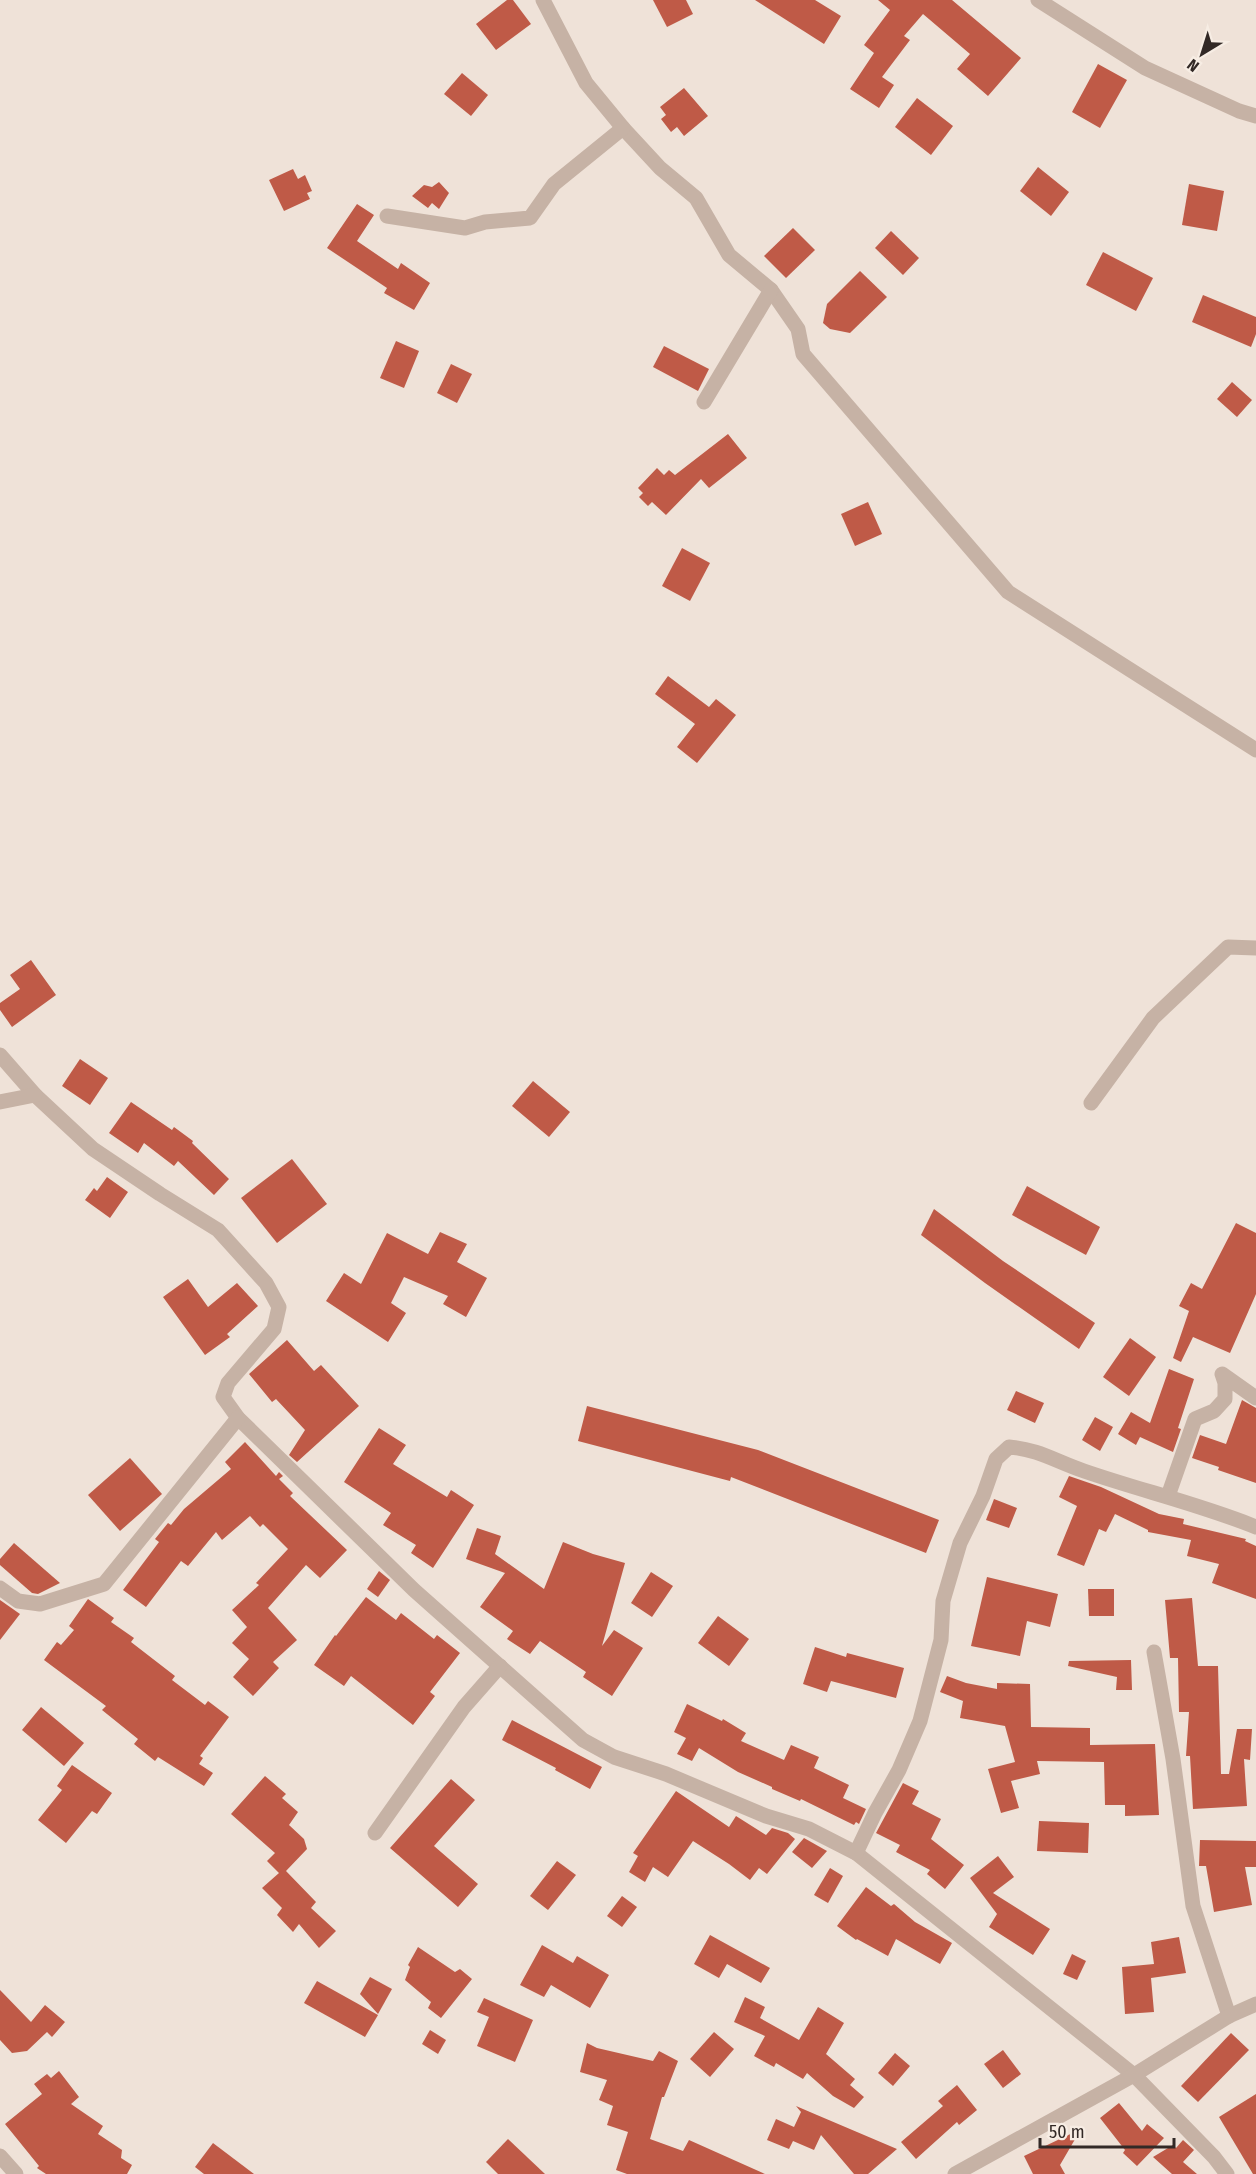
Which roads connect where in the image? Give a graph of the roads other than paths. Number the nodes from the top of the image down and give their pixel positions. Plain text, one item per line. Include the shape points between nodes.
1 (543, 0) edge
2 (1038, 0) edge
3 (1256, 116) edge
4 (623, 128) junction
5 (387, 216) dead end
6 (771, 290) junction
7 (704, 402) dead end
8 (1256, 750) edge
9 (1256, 948) edge
10 (0, 1054) edge
11 (35, 1095) junction
12 (0, 1102) edge
13 (1091, 1103) dead end
14 (1256, 1398) edge
15 (238, 1418) junction
16 (1168, 1496) junction
17 (1256, 1527) edge
18 (0, 1588) edge
19 (1154, 1652) dead end
20 (500, 1666) junction
21 (375, 1833) dead end
22 (856, 1853) junction
23 (1256, 2004) edge
24 (1229, 2016) junction
25 (1134, 2075) junction
26 (0, 2156) edge
27 (16, 2174) edge
28 (955, 2174) edge
29 (1227, 2174) edge

1 - 4 street via 586,83
2 - 3 street via 1145,68
4 - 5 street via 554,184 530,218 465,228
4 - 6 street via 660,168 696,198 729,255
6 - 7 street
6 - 8 street via 798,329 803,354 1008,592
9 - 13 street via 1228,947 1153,1018
10 - 11 street
11 - 12 street
11 - 15 street via 93,1149 218,1230 266,1283 279,1307 274,1329 228,1383 223,1397
14 - 16 street via 1222,1374 1225,1399 1214,1411 1195,1419
15 - 18 street via 104,1584 40,1604 18,1601
15 - 20 street via 414,1590
16 - 17 street
16 - 22 street via 1083,1471 1028,1448 1009,1447 996,1459 960,1543 943,1601 941,1641 920,1721
19 - 24 street via 1193,1906
20 - 21 street via 464,1707
20 - 22 street via 583,1740 614,1757 809,1829
22 - 25 street
23 - 24 street
24 - 25 street
25 - 28 street
25 - 29 street
26 - 27 street

